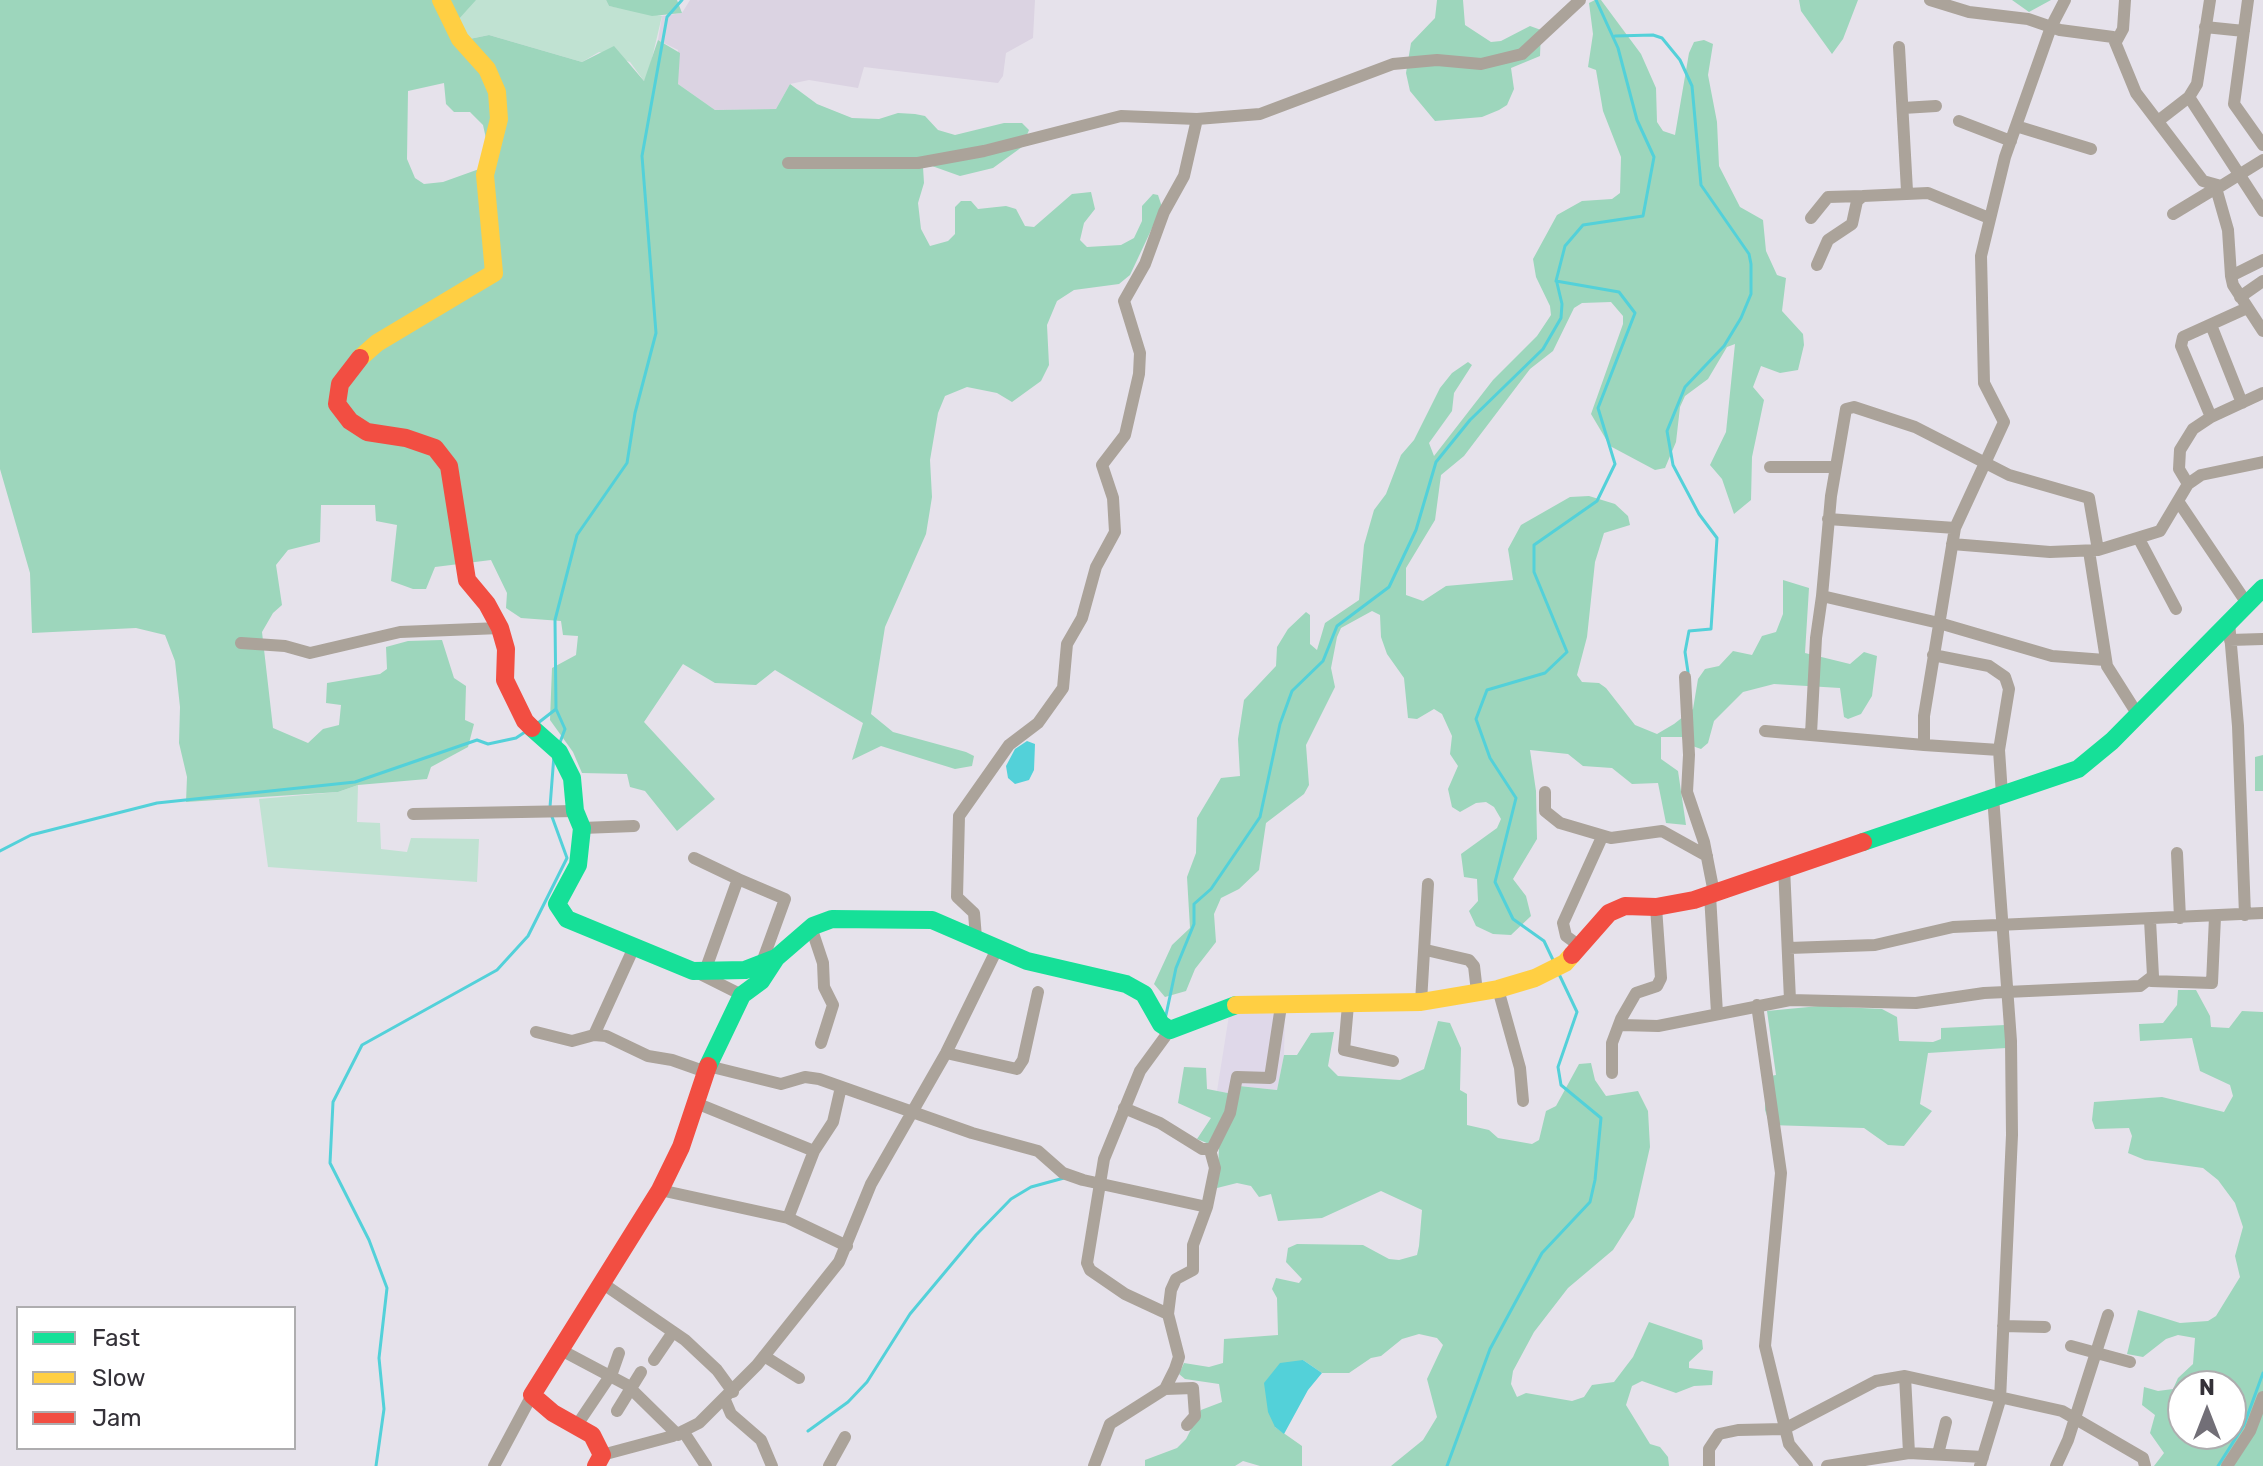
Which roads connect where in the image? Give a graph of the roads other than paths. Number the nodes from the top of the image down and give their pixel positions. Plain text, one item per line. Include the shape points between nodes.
1 (441, 0) edge
2 (1580, 0) edge
3 (1930, 0) edge
4 (2065, 0) edge
5 (2125, 0) edge
6 (2210, 0) edge
7 (2248, 0) edge
8 (2051, 27) junction
9 (2205, 27) junction
10 (2244, 31) junction
11 (2117, 40) junction
12 (1899, 47) dead end
13 (2189, 97) junction
14 (1936, 106) dead end
15 (1903, 108) junction
16 (1197, 119) junction
17 (1959, 121) dead end
18 (2158, 121) junction
19 (2016, 126) junction
20 (2011, 141) junction
21 (2263, 145) edge
22 (2091, 149) dead end
23 (2263, 160) edge
24 (788, 163) dead end
25 (2241, 174) junction
26 (2216, 188) junction
27 (1907, 191) junction
28 (1863, 196) junction
29 (2263, 211) edge
30 (2173, 214) dead end
31 (1811, 218) dead end
32 (1989, 218) junction
33 (2263, 260) edge
34 (1817, 265) dead end
35 (2231, 276) junction
36 (2263, 281) edge
37 (2244, 302) junction
38 (2211, 325) junction
39 (2263, 331) edge
40 (2263, 393) edge
41 (2242, 403) junction
42 (2211, 417) junction
43 (1985, 461) junction
44 (2263, 462) edge
45 (1770, 467) dead end
46 (1836, 467) junction
47 (2188, 484) junction
48 (2178, 501) junction
49 (1828, 519) junction
50 (1955, 528) junction
51 (2139, 539) junction
52 (1952, 544) junction
53 (2094, 551) junction
54 (1822, 596) junction
55 (2257, 599) edge
56 (2176, 609) dead end
57 (1939, 623) junction
58 (500, 628) junction
59 (2229, 631) junction
60 (2263, 639) edge
61 (241, 643) dead end
62 (1933, 655) junction
63 (2105, 660) junction
64 (1685, 677) dead end
65 (2138, 715) junction
66 (1765, 731) dead end
67 (1811, 734) junction
68 (1924, 745) junction
69 (1999, 750) junction
70 (1545, 792) dead end
71 (1997, 796) junction
72 (413, 814) dead end
73 (564, 816) junction
74 (634, 826) dead end
75 (1602, 837) junction
76 (2177, 853) dead end
77 (1707, 856) junction
78 (694, 858) dead end
79 (1784, 867) junction
80 (738, 879) junction
81 (1428, 884) dead end
82 (1712, 894) junction
83 (1656, 907) junction
84 (2263, 913) edge
85 (2245, 915) junction
86 (2215, 917) junction
87 (2180, 918) junction
88 (2150, 920) junction
89 (2003, 925) junction
90 (811, 927) junction
91 (976, 938) junction
92 (635, 945) junction
93 (1581, 947) junction
94 (1789, 948) junction
95 (997, 949) junction
96 (1426, 950) junction
97 (769, 962) junction
98 (699, 971) junction
99 (2151, 981) junction
100 (1498, 989) junction
101 (2006, 991) junction
102 (1038, 992) dead end
103 (1477, 992) junction
104 (742, 995) junction
105 (1790, 1000) junction
106 (1421, 1002) junction
107 (1348, 1005) junction
108 (1757, 1005) junction
109 (1281, 1006) junction
110 (1717, 1013) junction
111 (1621, 1025) junction
112 (1167, 1029) junction
113 (536, 1032) dead end
114 (594, 1035) junction
115 (821, 1043) dead end
116 (946, 1053) junction
117 (1393, 1061) dead end
118 (707, 1069) junction
119 (1612, 1073) dead end
120 (841, 1087) junction
121 (1523, 1101) dead end
122 (696, 1103) junction
123 (1124, 1108) junction
124 (912, 1112) junction
125 (1210, 1150) junction
126 (814, 1151) junction
127 (1099, 1183) junction
128 (660, 1190) junction
129 (1207, 1207) junction
130 (788, 1218) junction
131 (847, 1246) junction
132 (602, 1283) junction
133 (1164, 1312) junction
134 (2108, 1315) dead end
135 (2003, 1326) junction
136 (2045, 1327) dead end
137 (673, 1332) junction
138 (2071, 1346) dead end
139 (561, 1350) junction
140 (619, 1353) dead end
141 (2095, 1354) junction
142 (764, 1356) junction
143 (654, 1360) dead end
144 (2130, 1362) dead end
145 (641, 1372) dead end
146 (610, 1376) junction
147 (1905, 1376) junction
148 (799, 1378) dead end
149 (1165, 1389) junction
150 (632, 1391) junction
151 (532, 1395) junction
152 (729, 1396) junction
153 (2263, 1397) edge
154 (2000, 1400) junction
155 (617, 1411) dead end
156 (2075, 1417) junction
157 (1946, 1422) dead end
158 (577, 1425) junction
159 (1187, 1425) dead end
160 (1784, 1429) junction
161 (680, 1433) junction
162 (845, 1437) dead end
163 (1909, 1453) junction
164 (1938, 1454) junction
165 (599, 1460) edge
166 (1982, 1462) edge
167 (2233, 1464) edge
168 (494, 1466) edge
169 (706, 1466) edge
170 (772, 1466) edge
171 (829, 1466) edge
172 (1094, 1466) edge
173 (1709, 1466) edge
174 (1807, 1466) edge
175 (1827, 1466) edge
176 (2056, 1466) edge
177 (2145, 1466) edge

1 - 58 street via 460,39 487,69 497,92 499,119 485,175 494,273 377,343 353,364 340,384 337,404 367,432 435,448 449,466 467,580
2 - 16 street via 1533,46 1502,60 1393,64 1260,114
3 - 8 street
4 - 8 street
5 - 11 street
6 - 9 street
7 - 10 street
8 - 11 street
8 - 19 street
9 - 10 street
9 - 13 street via 2199,78
10 - 21 street via 2234,104
11 - 18 street via 2136,93
12 - 15 street
13 - 18 street
13 - 25 street
14 - 15 street
15 - 27 street
16 - 24 street via 1121,116 918,163
16 - 91 street via 1184,176 1124,301 1140,353 1125,435 1102,465 1113,498 1115,532 1067,644 1063,688 1038,723 1009,745 959,816 957,897 974,913
17 - 20 street
18 - 26 street via 2195,172
19 - 20 street
19 - 22 street
20 - 32 street
23 - 25 street
25 - 26 street
25 - 29 street
26 - 30 street
26 - 35 street via 2228,230
27 - 28 street
27 - 32 street via 1936,195
28 - 31 street via 1828,197
28 - 34 street via 1852,224 1828,240
32 - 43 street via 1979,265 1984,383 2004,422
33 - 35 street
35 - 37 street
36 - 37 street
37 - 38 street
37 - 39 street
38 - 41 street
38 - 42 street via 2183,337 2181,346
40 - 41 street
41 - 42 street
42 - 47 street via 2193,429 2180,450 2179,469
43 - 46 street via 1931,433 1850,407
43 - 50 street
43 - 53 street via 2031,484 2089,498
44 - 47 street via 2210,472
45 - 46 street
46 - 49 street
47 - 48 street
48 - 51 street via 2166,526
48 - 55 street
49 - 50 street
49 - 54 street
50 - 52 street
51 - 53 street
51 - 56 street
52 - 53 street
52 - 57 street
53 - 63 street
54 - 57 street
54 - 67 street
55 - 59 street
57 - 62 street
57 - 63 street via 2052,656
58 - 61 street via 400,632 310,653
58 - 73 street via 505,680 530,727 554,749 572,778
59 - 60 street
59 - 65 street
59 - 85 street
62 - 68 street
62 - 69 street via 1989,666 2005,677 2009,689
63 - 65 street
64 - 77 street via 1687,792
65 - 71 street via 2078,769
66 - 67 street
67 - 68 street
68 - 69 street
69 - 71 street
70 - 75 street via 1549,817
71 - 79 street
71 - 89 street
72 - 73 street
73 - 74 street
73 - 92 street via 578,865 557,904 567,919
75 - 77 street via 1662,831
75 - 93 street via 1563,923 1566,936
76 - 87 street
77 - 82 street
78 - 80 street
79 - 82 street
79 - 94 street
80 - 97 street via 785,899
80 - 98 street
81 - 96 street
82 - 83 street
82 - 110 street
83 - 93 street via 1625,906 1609,913
83 - 111 street via 1660,982 1636,993
84 - 85 street
85 - 86 street
86 - 87 street
86 - 99 street via 2212,983
87 - 88 street
88 - 89 street
88 - 99 street
89 - 94 street via 1944,927 1864,947
89 - 101 street
90 - 91 street via 841,918 903,916 932,920
90 - 97 street
90 - 115 street via 833,1005
91 - 95 street
92 - 98 street
92 - 114 street
93 - 100 street via 1557,967
94 - 105 street
95 - 112 street via 1126,984 1144,994
95 - 116 street
96 - 103 street via 1469,960
96 - 106 street
97 - 98 street via 733,971
97 - 104 street via 761,981
98 - 104 street
99 - 101 street via 2128,988
100 - 103 street
100 - 121 street via 1520,1068
101 - 105 street via 1916,1003
101 - 135 street via 2012,1105
102 - 116 street via 1017,1069
103 - 106 street
104 - 118 street
105 - 108 street
106 - 107 street
107 - 109 street
107 - 117 street via 1344,1050
108 - 110 street
108 - 160 street via 1781,1173 1764,1335
109 - 112 street via 1229,1006
109 - 125 street via 1270,1078 1237,1077 1230,1113
110 - 111 street via 1658,1026
111 - 119 street via 1612,1043
112 - 123 street
113 - 114 street via 572,1041
114 - 118 street via 648,1056
116 - 124 street
118 - 120 street via 781,1084 810,1077
118 - 122 street
120 - 124 street
120 - 126 street via 833,1122
122 - 126 street
122 - 128 street
123 - 125 street
123 - 127 street
124 - 127 street via 1038,1151 1063,1173
124 - 131 street via 871,1184
125 - 129 street via 1215,1168
126 - 130 street
127 - 129 street
127 - 133 street via 1088,1267 1125,1294
128 - 130 street
128 - 132 street
129 - 133 street via 1193,1245 1195,1267 1172,1283
130 - 131 street
131 - 142 street
132 - 137 street
132 - 139 street
133 - 149 street via 1178,1359
134 - 141 street
135 - 136 street
135 - 154 street
137 - 143 street
137 - 152 street via 717,1370
138 - 141 street
139 - 146 street
139 - 151 street
140 - 146 street
141 - 144 street
141 - 156 street
142 - 148 street
142 - 152 street
145 - 150 street
146 - 150 street
146 - 158 street
147 - 154 street via 1977,1390
147 - 160 street via 1876,1381
147 - 163 street
149 - 159 street via 1193,1388 1195,1416
149 - 172 street via 1114,1420
150 - 155 street
150 - 161 street
151 - 158 street
151 - 168 street
152 - 161 street
152 - 170 street via 731,1414 761,1440
153 - 167 street
154 - 156 street
154 - 166 street
156 - 176 street
156 - 177 street via 2143,1458
157 - 164 street
158 - 165 street via 597,1441
160 - 173 street via 1719,1434 1709,1449
160 - 174 street via 1794,1453
161 - 165 street
161 - 169 street
162 - 171 street
163 - 164 street
163 - 175 street
164 - 166 street

